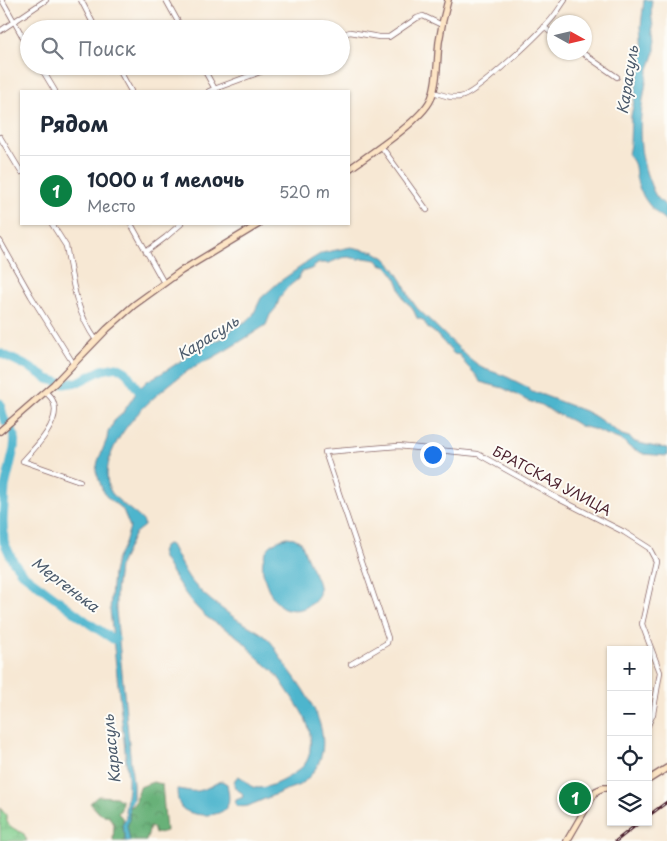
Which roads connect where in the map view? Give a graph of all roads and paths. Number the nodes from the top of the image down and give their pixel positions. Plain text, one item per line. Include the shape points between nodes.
1 (2, 0) edge
2 (46, 0) edge
3 (81, 0) edge
4 (166, 0) edge
5 (448, 0) edge
6 (565, 0) edge
7 (91, 20) edge
8 (177, 20) edge
9 (13, 22) junction
10 (442, 25) junction
11 (544, 28) junction
12 (547, 30) edge
13 (0, 31) edge
14 (350, 32) edge
15 (20, 33) edge
16 (592, 59) edge
17 (45, 75) edge
18 (122, 75) edge
19 (207, 75) edge
20 (253, 75) edge
21 (617, 76) dead end
22 (54, 90) edge
23 (129, 90) edge
24 (215, 90) edge
25 (433, 92) junction
26 (0, 137) edge
27 (381, 146) junction
28 (350, 168) edge
29 (20, 170) edge
30 (427, 210) dead end
31 (53, 225) edge
32 (132, 225) edge
33 (180, 225) edge
34 (257, 225) edge
35 (0, 241) edge
36 (146, 252) junction
37 (164, 283) junction
38 (96, 340) junction
39 (73, 363) junction
40 (45, 392) junction
41 (0, 431) edge
42 (80, 481) dead end
43 (351, 664) dead end
44 (652, 716) edge
45 (667, 768) edge
46 (652, 777) edge
47 (607, 788) edge
48 (567, 841) edge

1 - 9 street
2 - 9 street
3 - 7 street
4 - 8 street
5 - 10 main road
6 - 11 street
9 - 13 street
9 - 15 street
10 - 14 street via 423,16 389,37
10 - 25 main road
11 - 12 street
11 - 25 street via 467,95 457,98
16 - 21 street
17 - 22 street
18 - 23 street
19 - 24 street
20 - 24 street
25 - 27 main road via 421,113
26 - 29 street
27 - 28 main road
27 - 30 street
31 - 38 street via 66,246 78,308
32 - 36 street
33 - 36 street
34 - 37 main road
35 - 39 street
36 - 37 street
37 - 38 main road
38 - 39 main road
39 - 40 main road
40 - 41 main road
40 - 42 street via 54,404 54,421 23,461
43 - 44 street, БРАТСКАЯ УЛИЦА via 387,643 388,638 325,452 398,446 478,454 649,548 656,561 642,624 660,672
45 - 46 main road
47 - 48 main road via 596,792

